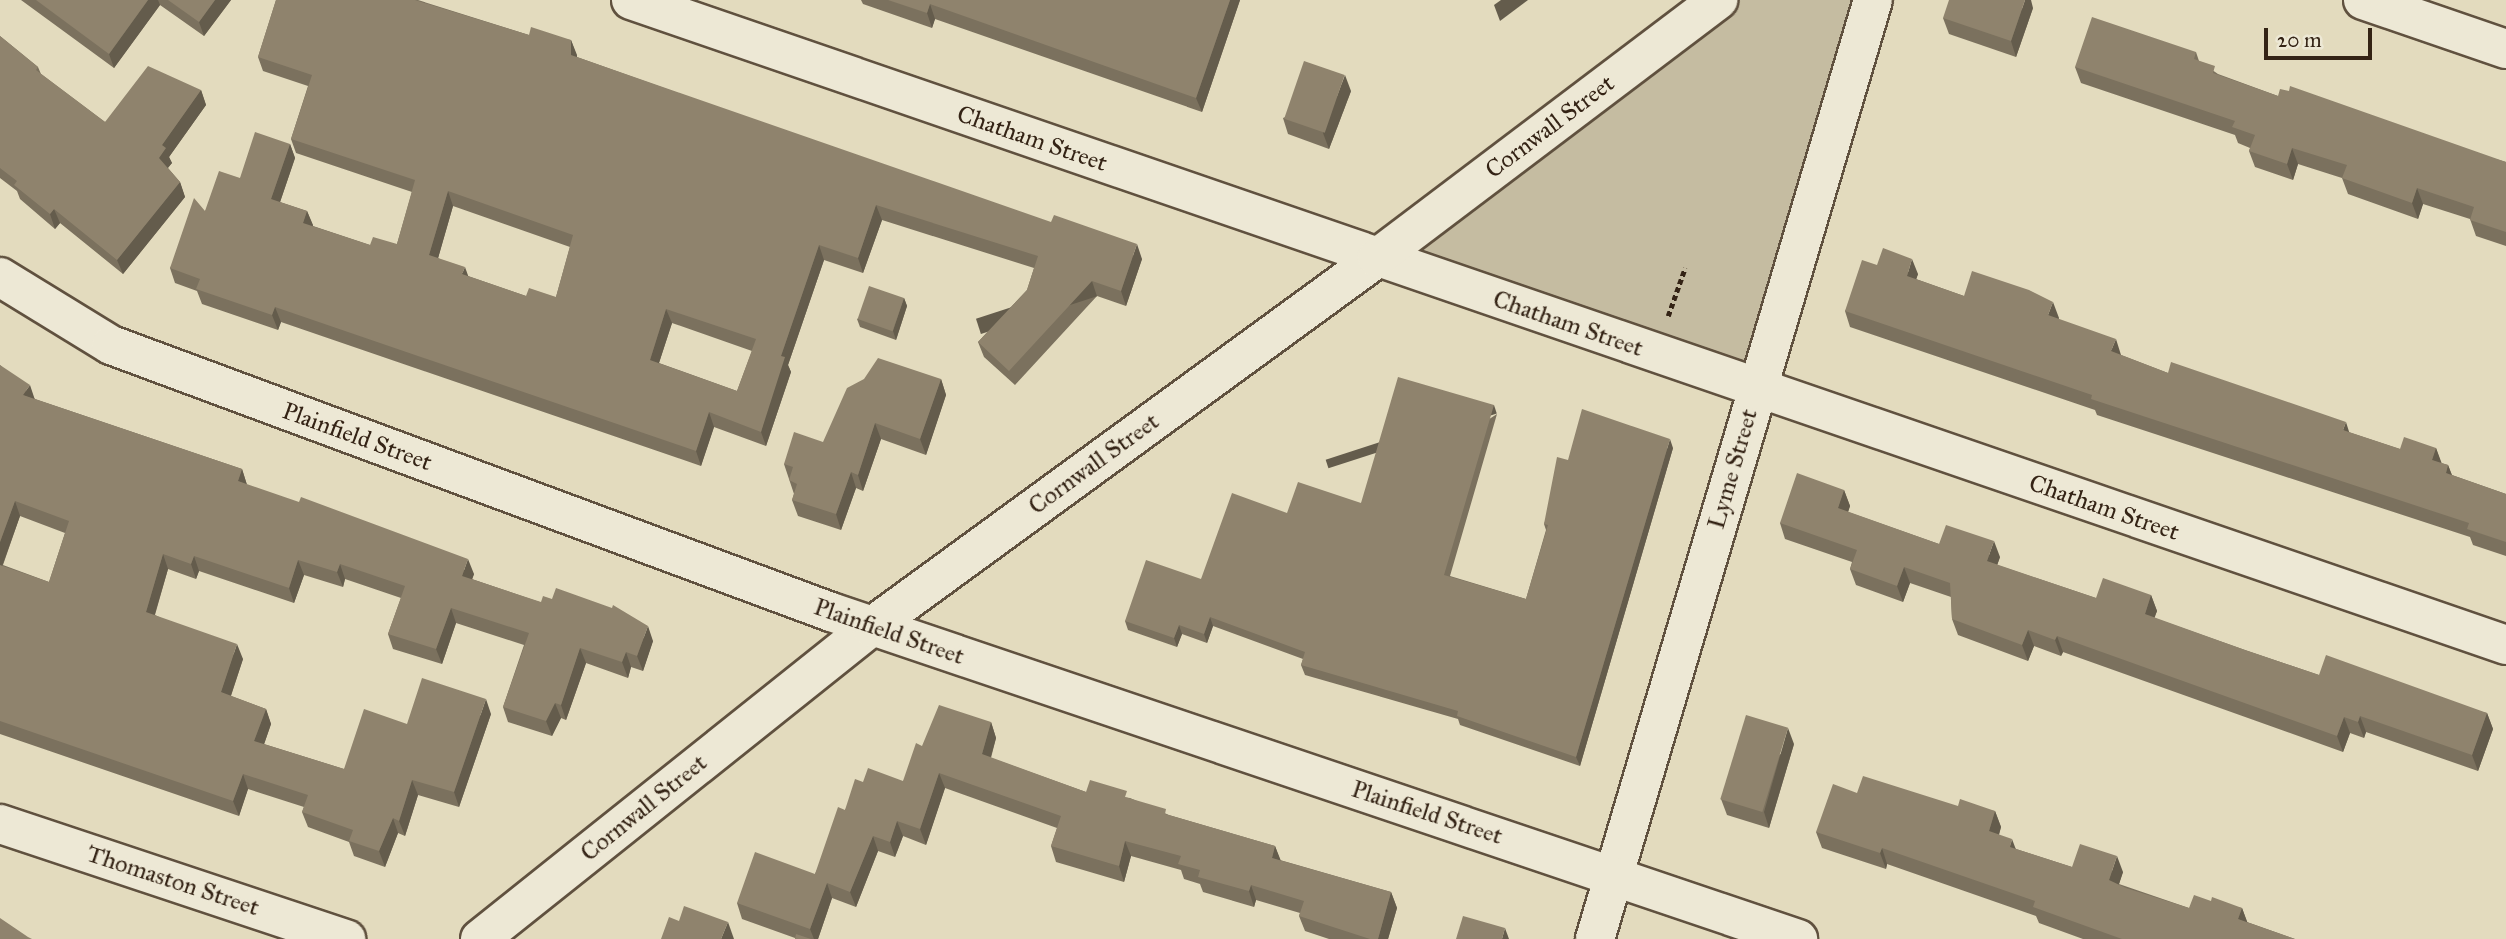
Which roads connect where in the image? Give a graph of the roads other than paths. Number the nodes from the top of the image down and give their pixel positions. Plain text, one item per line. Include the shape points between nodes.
1 (631, 0) edge
2 (1718, 0) edge
3 (1873, 0) edge
4 (2363, 0) edge
5 (2506, 49) edge
6 (1377, 258) junction
7 (0, 277) edge
8 (1756, 389) junction
9 (871, 627) junction
10 (2506, 645) edge
11 (0, 824) edge
12 (1614, 876) junction
13 (346, 939) edge
14 (480, 939) edge
15 (1595, 939) edge
16 (1798, 939) edge

1 - 6 street, Chatham Street
2 - 6 street, Cornwall Street
3 - 8 street, Lyme Street
4 - 5 street
6 - 8 street, Chatham Street
6 - 9 street, Cornwall Street
7 - 9 street, Plainfield Street via 111,345
8 - 10 street, Chatham Street
8 - 12 street, Lyme Street
9 - 12 street, Plainfield Street
9 - 14 street, Cornwall Street
11 - 13 street, Thomaston Street
12 - 15 street, Lyme Street
12 - 16 street, Plainfield Street

